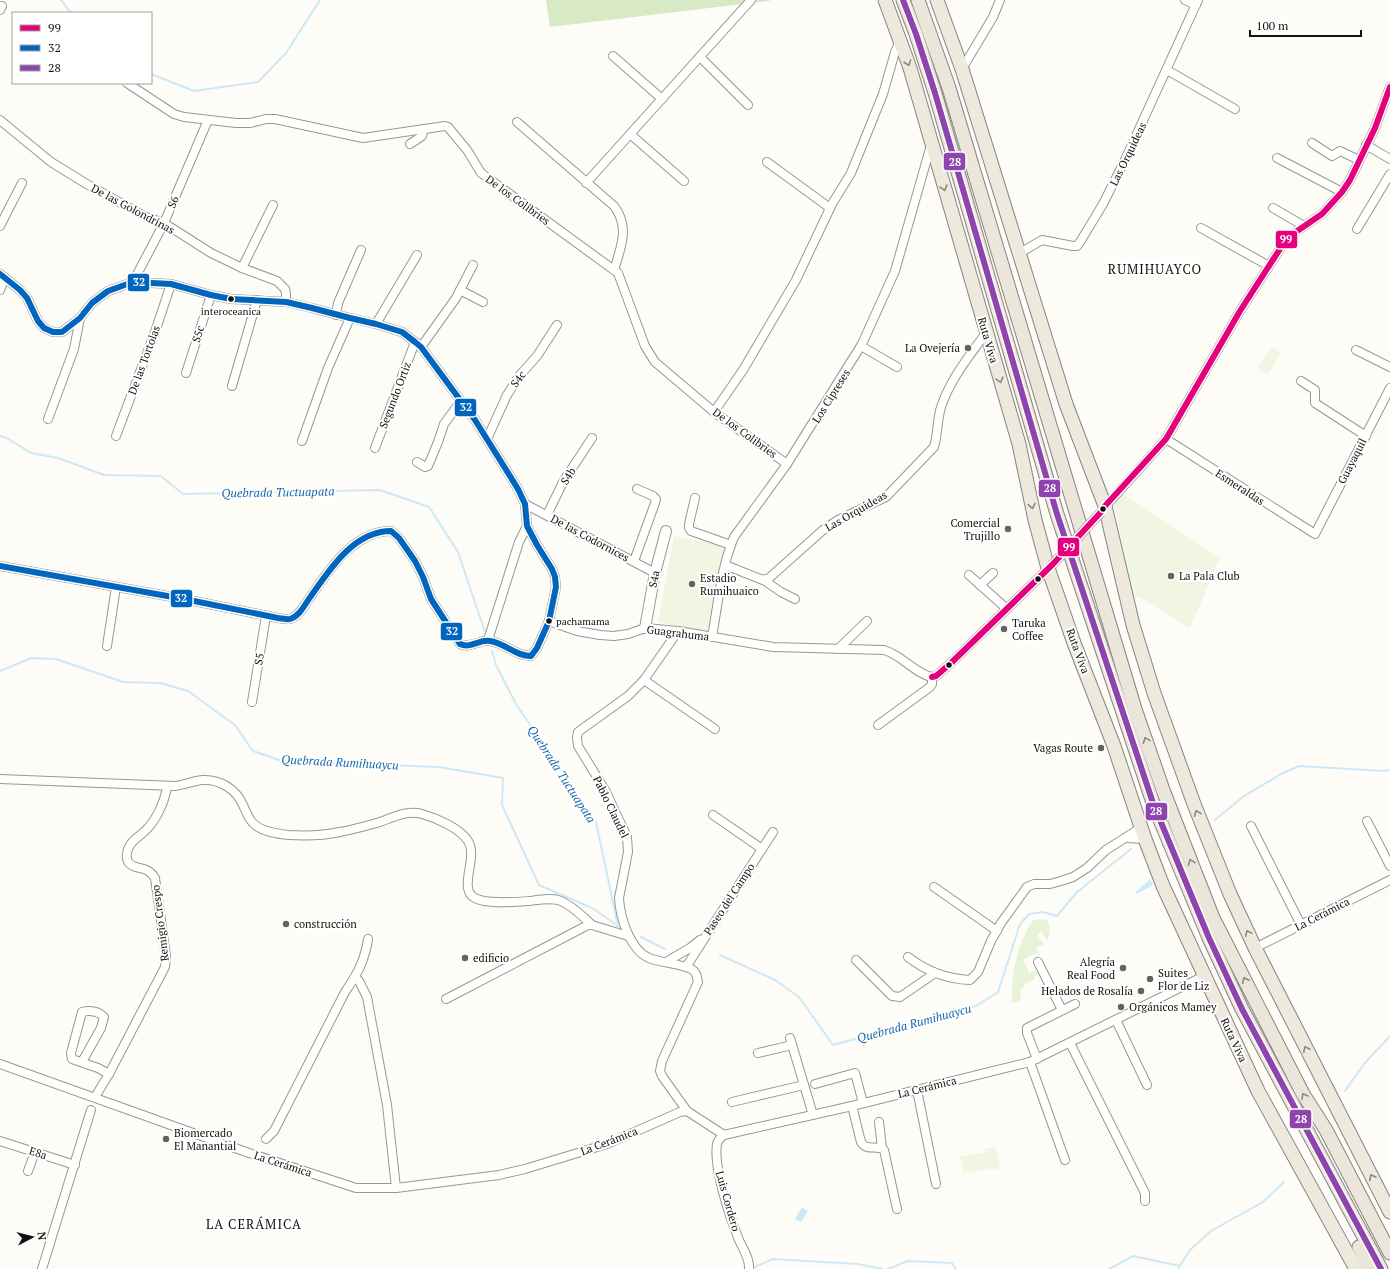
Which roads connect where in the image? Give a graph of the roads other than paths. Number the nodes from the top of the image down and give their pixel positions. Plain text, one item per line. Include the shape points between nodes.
1 (751, 0) edge
2 (885, 0) edge
3 (903, 0) edge
4 (918, 0) edge
5 (937, 0) edge
6 (1000, 0) edge
7 (1185, 0) edge
8 (1197, 2) edge
9 (900, 41) junction
10 (613, 56) dead end
11 (700, 57) junction
12 (962, 69) junction
13 (1167, 70) junction
14 (129, 84) edge
15 (1390, 87) edge
16 (662, 99) junction
17 (748, 104) dead end
18 (1235, 109) dead end
19 (0, 120) edge
20 (208, 120) junction
21 (517, 122) dead end
22 (424, 129) junction
23 (630, 134) junction
24 (932, 143) junction
25 (1312, 143) dead end
26 (410, 144) dead end
27 (1366, 145) junction
28 (1277, 158) dead end
29 (1390, 159) edge
30 (1359, 160) junction
31 (767, 162) dead end
32 (1390, 174) edge
33 (684, 181) dead end
34 (22, 183) dead end
35 (586, 183) junction
36 (1342, 192) junction
37 (273, 205) dead end
38 (830, 208) junction
39 (1273, 208) dead end
40 (164, 223) junction
41 (0, 226) edge
42 (1304, 226) junction
43 (1201, 228) dead end
44 (1357, 229) dead end
45 (361, 250) dead end
46 (1018, 254) junction
47 (417, 255) dead end
48 (473, 265) dead end
49 (1269, 266) junction
50 (242, 268) junction
51 (614, 270) junction
52 (3, 276) edge
53 (133, 282) junction
54 (171, 284) junction
55 (0, 290) edge
56 (460, 290) junction
57 (211, 295) junction
58 (257, 300) junction
59 (286, 302) junction
60 (483, 302) dead end
61 (336, 315) junction
62 (80, 318) junction
63 (350, 318) junction
64 (376, 324) junction
65 (557, 325) dead end
66 (986, 333) junction
67 (418, 345) junction
68 (861, 346) junction
69 (1356, 350) dead end
70 (897, 367) dead end
71 (1390, 367) edge
72 (186, 373) dead end
73 (1301, 381) dead end
74 (232, 386) dead end
75 (1390, 388) edge
76 (461, 401) junction
77 (714, 412) junction
78 (48, 419) dead end
79 (116, 436) dead end
80 (1366, 436) junction
81 (592, 438) dead end
82 (487, 439) junction
83 (1166, 439) junction
84 (302, 441) dead end
85 (375, 448) dead end
86 (417, 462) dead end
87 (788, 464) junction
88 (638, 489) dead end
89 (695, 498) dead end
90 (525, 504) junction
91 (1103, 509) junction
92 (547, 515) junction
93 (527, 526) junction
94 (666, 531) dead end
95 (1315, 534) joint
96 (730, 545) junction
97 (634, 561) junction
98 (725, 565) junction
99 (0, 566) edge
100 (1050, 567) junction
101 (655, 573) junction
102 (993, 573) dead end
103 (969, 575) dead end
104 (766, 579) junction
105 (980, 585) junction
106 (116, 586) junction
107 (795, 599) dead end
108 (1007, 609) junction
109 (266, 616) junction
110 (549, 621) junction
111 (867, 622) dead end
112 (645, 628) junction
113 (678, 631) junction
114 (712, 637) junction
115 (488, 640) junction
116 (107, 646) dead end
117 (838, 649) junction
118 (932, 677) junction
119 (644, 680) junction
120 (252, 702) dead end
121 (878, 725) dead end
122 (715, 729) dead end
123 (0, 779) edge
124 (167, 786) junction
125 (713, 815) dead end
126 (1367, 821) dead end
127 (1140, 825) junction
128 (1251, 826) dead end
129 (773, 832) dead end
130 (1126, 838) junction
131 (1145, 839) junction
132 (762, 849) junction
133 (1390, 866) edge
134 (1390, 880) edge
135 (934, 887) dead end
136 (592, 925) junction
137 (1301, 925) junction
138 (997, 930) junction
139 (707, 934) junction
140 (628, 936) junction
141 (368, 939) dead end
142 (1255, 948) junction
143 (908, 957) dead end
144 (856, 960) dead end
145 (666, 962) junction
146 (1038, 962) dead end
147 (686, 967) junction
148 (935, 973) junction
149 (1204, 976) junction
150 (355, 977) junction
151 (446, 999) dead end
152 (1075, 1004) dead end
153 (1062, 1010) junction
154 (1116, 1020) junction
155 (1070, 1043) junction
156 (758, 1053) dead end
157 (1034, 1060) junction
158 (82, 1062) junction
159 (0, 1064) edge
160 (109, 1074) junction
161 (815, 1084) dead end
162 (804, 1085) junction
163 (1147, 1085) dead end
164 (916, 1090) junction
165 (95, 1097) junction
166 (732, 1102) dead end
167 (863, 1103) junction
168 (852, 1106) junction
169 (91, 1110) dead end
170 (687, 1111) junction
171 (813, 1115) junction
172 (879, 1122) dead end
173 (1326, 1130) junction
174 (724, 1135) junction
175 (266, 1139) dead end
176 (0, 1141) edge
177 (1315, 1145) junction
178 (882, 1148) junction
179 (35, 1152) junction
180 (1065, 1160) dead end
181 (75, 1165) junction
182 (28, 1171) dead end
183 (936, 1184) dead end
184 (396, 1188) junction
185 (1145, 1201) dead end
186 (896, 1209) dead end
187 (1390, 1212) edge
188 (1390, 1234) edge
189 (1390, 1253) edge
190 (42, 1269) edge
191 (749, 1269) edge
192 (1356, 1269) edge
193 (1370, 1269) edge
194 (1380, 1269) edge

1 - 11 street
2 - 9 main road, Ruta Viva
3 - 177 highway, Ruta Viva via 935,93 1056,514 1152,803 1242,1009
173 -> 4 highway via 1303,1094 1213,918 1134,709 949,88
5 - 12 main road
6 - 12 street via 993,17
7 - 8 street
8 - 13 street, Las Orquideas
9 -> 24 main road, Ruta Viva
9 - 38 street via 883,94 853,166
10 - 16 street
11 - 16 street
11 - 17 street
12 - 46 main road
13 - 18 street
13 - 46 street, Las Orquideas via 1103,204 1077,246 1042,240
14 - 20 street, De los Colibries via 174,114
15 - 27 street
16 - 23 street
19 - 40 street, De las Golondrinas via 51,162 84,183 146,217
20 - 22 street, De los Colibries via 250,123 266,118 275,119 363,138
20 - 40 street, S6
21 - 35 street
22 - 26 street via 422,136
22 - 51 street, De los Colibries via 448,127 467,150 481,173
23 - 33 street
23 - 35 street
24 -> 66 main road, Ruta Viva
24 - 68 street, Los Cipreses via 895,271
25 - 30 street via 1330,155 1340,151
27 - 29 street
27 - 30 street
28 - 36 street
30 - 36 street
31 - 38 street
32 - 44 street
34 - 41 street
35 - 51 street via 614,206 623,223 622,244
36 - 42 street via 1322,214
37 - 50 street
38 - 77 street via 796,280 743,370
39 - 42 street
40 - 50 street, De las Golondrinas via 211,253
40 - 53 street, S6
42 - 49 street via 1287,238
43 - 49 street
45 - 61 street via 338,303
46 - 91 main road
47 - 64 street
48 - 56 street, Segundo Ortiz
49 - 83 street
50 - 59 street, De las Golondrinas via 277,281 285,288
51 - 77 street, De los Colibries via 618,273 645,346 654,362
52 - 55 street
52 - 62 street via 27,298 44,328 62,332
53 - 54 street
53 - 62 street via 108,291 92,303
54 - 57 street
54 - 79 street, De las Tortolas
56 - 60 street
56 - 67 street, Segundo Ortiz
57 - 58 street
57 - 72 street, S5c
58 - 59 street
58 - 74 street
59 - 61 street
61 - 63 street
62 - 78 street via 74,348
63 - 64 street
63 - 84 street via 328,368
64 - 67 street via 402,332
65 - 82 street, S4c via 507,395
66 -> 100 main road, Ruta Viva via 1019,444 1035,520
66 - 104 street, Las Orquideas via 947,392 934,447 886,496 823,530
67 - 76 street
67 - 85 street, Segundo Ortiz
68 - 70 street
68 - 87 street, Los Cipreses
69 - 71 street
73 - 80 street via 1315,390 1315,403
75 - 80 street, Guayaquil
76 - 82 street
76 - 86 street via 444,424 428,466
77 - 87 street, De los Colibries
80 - 95 street, Guayaquil
81 - 92 street, S4b via 563,482
82 - 90 street
83 - 91 street
83 - 95 street, Esmeraldas
87 - 96 street, Los Cipreses
88 - 97 street via 656,499
89 - 96 street via 689,524 691,531
90 - 92 street, De las Codornices
90 - 93 street
91 - 100 street, bridge
142 -> 91 main road via 1194,804 1154,693 1133,625
92 - 97 street, De las Codornices
93 - 110 street via 555,577 556,587
93 - 115 street
94 - 101 street, S4a
96 - 98 street, Los Cipreses
97 - 101 street, De las Codornices
98 - 104 street
98 - 114 street, Los Cipreses
99 - 106 street
100 - 108 street
100 - 127 main road, Ruta Viva via 1074,643 1114,746
101 - 112 street, S4a
102 - 105 street
103 - 105 street
104 - 107 street via 765,581 780,592
105 - 108 street
106 - 109 street
106 - 116 street
108 - 118 street via 945,669
109 - 115 street via 290,619 298,614 348,550 358,542 382,531 391,531 415,561 431,599 460,644 470,646
109 - 120 street, S5
110 - 112 street, Guagrahuma via 577,631 600,635 628,634
110 - 115 street via 531,656 517,654 504,645
111 - 117 street
112 - 113 street, Guagrahuma
113 - 114 street, Guagrahuma
113 - 119 street, Pablo Claudel
114 - 117 street, Guagrahuma via 773,647
117 - 118 street, Guagrahuma via 891,652 924,675
118 - 121 street via 930,687
119 - 122 street
119 - 140 street, Pablo Claudel via 628,696 578,732 576,738 627,837 628,852 619,905
123 - 124 street
124 - 136 street via 202,780 222,783 238,794 248,818 256,827 289,835 339,832 405,813 421,813 447,824 469,841 472,856 468,885 474,898 492,902 561,901
124 - 160 street, Remigio Crespo via 156,818 130,845 126,856 132,866 147,869 155,878 166,966
125 - 132 street
126 - 133 street
127 - 130 street
127 - 131 main road, Ruta Viva
128 - 137 street
129 - 132 street, Paseo del Campo
130 - 131 street
130 - 138 street via 1106,850 1073,877 1027,887
131 - 149 main road, Ruta Viva via 1163,886
132 - 139 street, Paseo del Campo
134 - 137 street, La Cerámica
135 - 138 street
136 - 140 street
136 - 151 street
137 - 142 street, La Cerámica
138 - 148 street via 978,972 970,980
139 - 145 street
139 - 147 street, Paseo del Campo
140 - 145 street, Pablo Claudel via 640,953
141 - 150 street via 366,954
187 -> 142 main road
143 - 148 street
144 - 148 street via 896,997
145 - 147 street, Pablo Claudel
146 - 153 street
147 - 170 street via 697,975 698,982 662,1061 660,1071 664,1081
149 - 154 street, La Cerámica
149 - 192 main road, Ruta Viva via 1258,1091
150 - 175 street via 274,1131
150 - 184 street via 360,981 367,997 387,1105
152 - 153 street
153 - 157 street via 1027,1028
154 - 155 street, La Cerámica
154 - 163 street
155 - 157 street, La Cerámica
155 - 185 street via 1145,1193
156 - 162 street via 791,1041
157 - 164 street, La Cerámica
157 - 180 street
158 - 158 street via 104,1017 89,1010 82,1012 71,1054 72,1059
158 - 160 street
159 - 165 street, La Cerámica
160 - 165 street, Remigio Crespo
161 - 167 street via 855,1073
162 - 166 street
162 - 171 street
164 - 167 street, La Cerámica
164 - 183 street
165 - 184 street, La Cerámica via 248,1153 356,1188
167 - 168 street, La Cerámica
168 - 171 street, La Cerámica
168 - 178 street via 863,1146
169 - 181 street
170 - 174 street
170 - 184 street, La Cerámica via 607,1144 525,1170
171 - 174 street, La Cerámica
172 - 178 street
173 - 188 highway
173 - 189 highway
174 - 191 street, Luis Cordero via 717,1144 721,1184
176 - 179 street, E8a
177 - 193 highway via 1330,1189
177 - 194 highway, Ruta Viva
178 - 186 street
179 - 181 street, E8a
179 - 182 street
181 - 190 street

